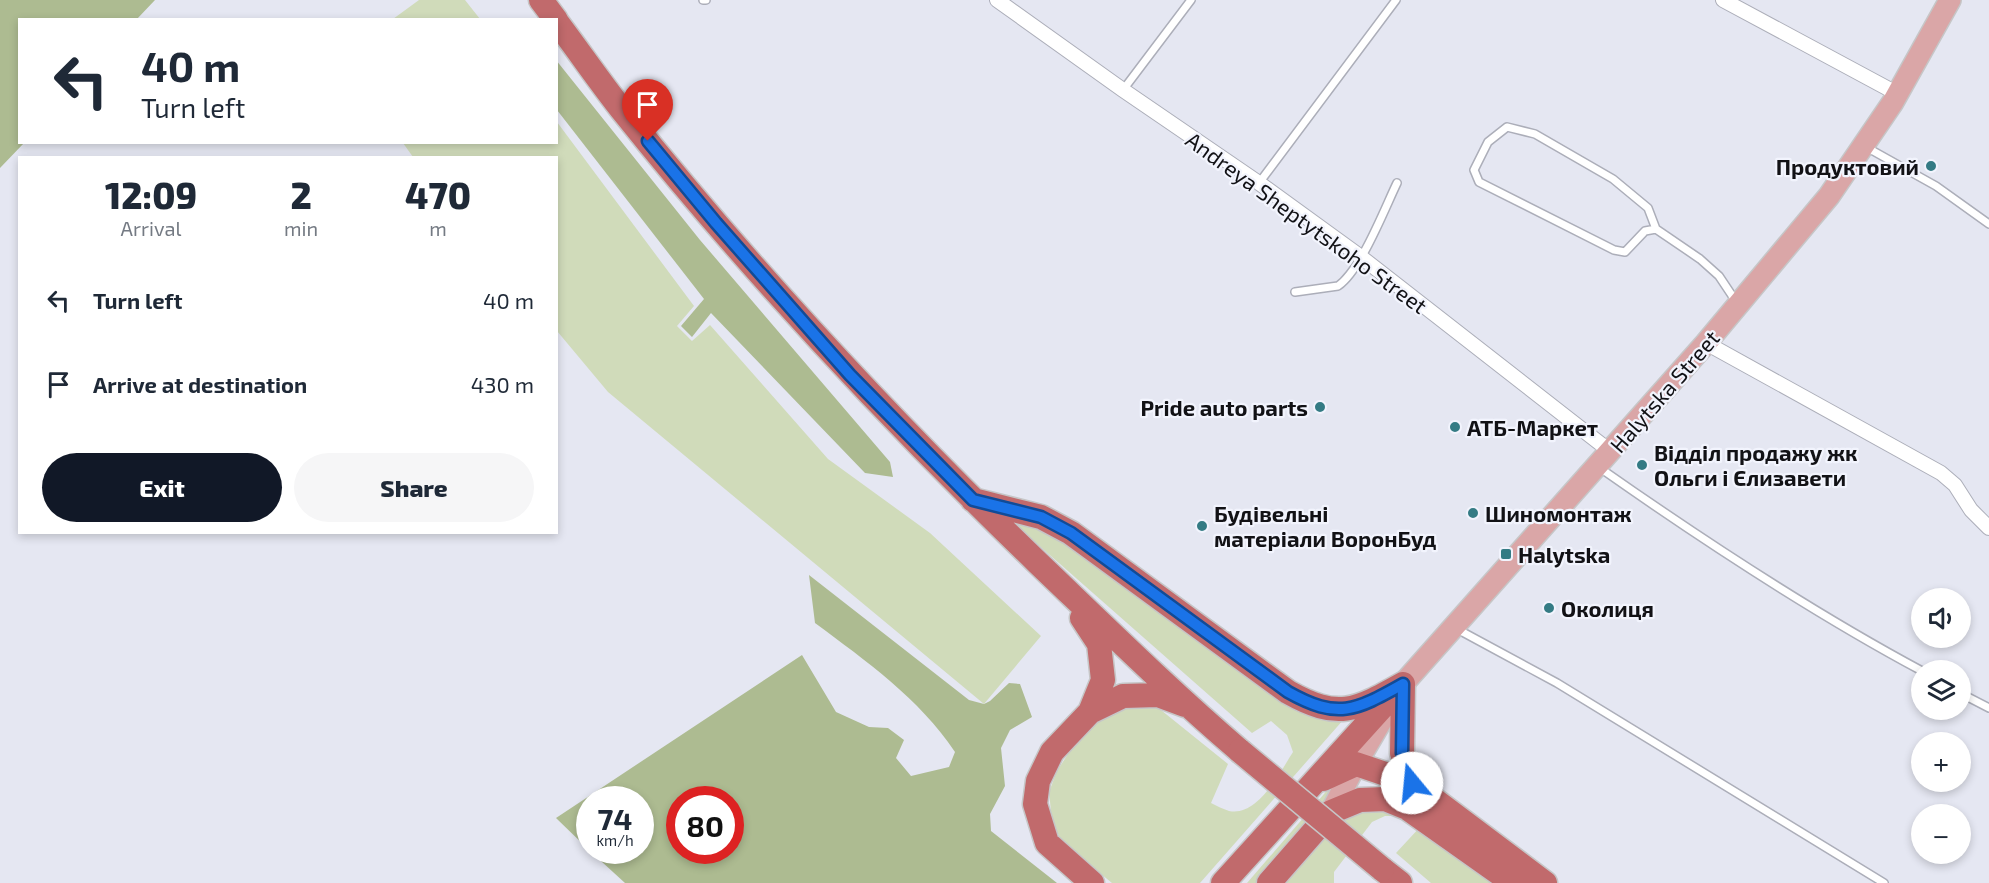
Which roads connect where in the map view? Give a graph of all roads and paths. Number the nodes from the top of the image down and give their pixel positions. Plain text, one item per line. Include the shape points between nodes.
1 (541, 0) edge
2 (998, 0) edge
3 (1191, 0) edge
4 (1396, 0) edge
5 (1723, 0) edge
6 (1950, 0) edge
7 (554, 18) edge
8 (558, 23) edge
9 (1123, 90) junction
10 (1898, 94) junction
11 (1864, 146) junction
12 (1259, 183) junction
13 (1397, 183) dead end
14 (1989, 224) edge
15 (1656, 229) junction
16 (1360, 257) junction
17 (1295, 292) dead end
18 (1739, 305) junction
19 (1706, 344) junction
20 (1605, 459) junction
21 (973, 500) junction
22 (1989, 528) edge
23 (1060, 584) junction
24 (1452, 627) junction
25 (1911, 665) edge
26 (1403, 684) junction
27 (1971, 699) edge
28 (1190, 706) junction
29 (1989, 708) edge
30 (1090, 712) junction
31 (1356, 764) junction
32 (1317, 781) junction
33 (1412, 783) junction
34 (1331, 813) junction
35 (1391, 876) edge
36 (1092, 883) edge
37 (1223, 883) edge
38 (1269, 883) edge
39 (1513, 883) edge
40 (1545, 883) edge
41 (1884, 883) edge

1 - 7 highway
2 - 9 street, Andreya Sheptytskoho Street
3 - 9 lane
4 - 12 lane
5 - 10 street
6 - 10 main road, Halytska Street
8 - 21 highway via 621,109 716,223 850,375
9 - 12 street, Andreya Sheptytskoho Street
10 - 11 main road, Halytska Street
11 - 14 lane via 1936,186
11 - 18 main road, Halytska Street
12 - 16 street, Andreya Sheptytskoho Street
13 - 16 lane
15 - 15 lane via 1645,231 1625,252 1614,250 1479,182 1473,170 1488,142 1507,127 1535,134 1613,179 1648,207
15 - 18 lane via 1719,276
16 - 17 lane via 1338,286
16 - 20 street, Andreya Sheptytskoho Street
18 - 19 main road, Halytska Street
19 - 20 main road, Halytska Street
19 - 22 street via 1941,472
20 - 24 main road, Halytska Street
20 - 25 lane via 1669,516 1857,636
21 - 23 highway
21 - 26 highway via 1041,517 1071,533 1308,703 1345,710 1371,702
23 - 28 highway
23 - 30 highway via 1099,644 1103,680
24 - 26 main road, Halytska Street
24 - 41 lane via 1557,683
26 - 31 main road, Halytska Street
26 - 32 highway
26 - 33 highway via 1402,753
27 - 29 lane
28 - 30 highway via 1158,695 1123,696
28 - 35 highway, bridge
30 - 36 highway via 1052,752 1038,781 1035,804 1047,843
31 - 32 highway
31 - 33 highway
31 - 34 main road, Halytska Street
32 - 37 highway
33 - 40 highway
34 - 38 highway
34 - 39 highway via 1360,800 1385,799 1407,808

